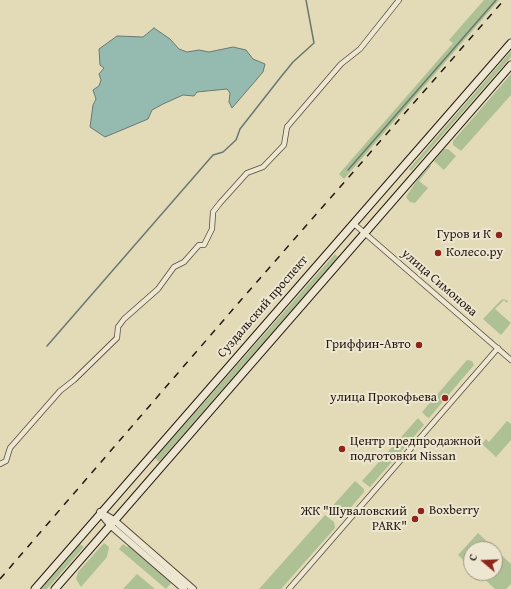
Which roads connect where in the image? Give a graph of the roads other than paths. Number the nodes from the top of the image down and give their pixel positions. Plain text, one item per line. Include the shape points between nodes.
1 (399, 0) edge
2 (511, 43) edge
3 (511, 65) edge
4 (353, 223) junction
5 (365, 233) junction
6 (498, 348) junction
7 (511, 360) edge
8 (0, 464) edge
9 (100, 512) junction
10 (112, 523) junction
11 (35, 589) edge
12 (55, 589) edge
13 (184, 589) edge
14 (193, 589) edge
15 (289, 589) edge

1 - 8 street via 360,49 341,64 287,127 284,145 263,166 247,173 220,202 214,212 212,228 204,244 199,245 184,262 174,267 158,289 124,319 118,327 116,338 60,391 10,448 6,461
2 - 4 main road, Суздальский проспект
3 - 5 main road
4 - 5 street, улица Симонова
4 - 9 main road, Суздальский проспект
5 - 6 street, улица Симонова
5 - 10 main road
6 - 7 street, улица Симонова
6 - 15 street
9 - 10 street
9 - 11 main road, Суздальский проспект
10 - 12 main road
10 - 13 street
10 - 14 street

